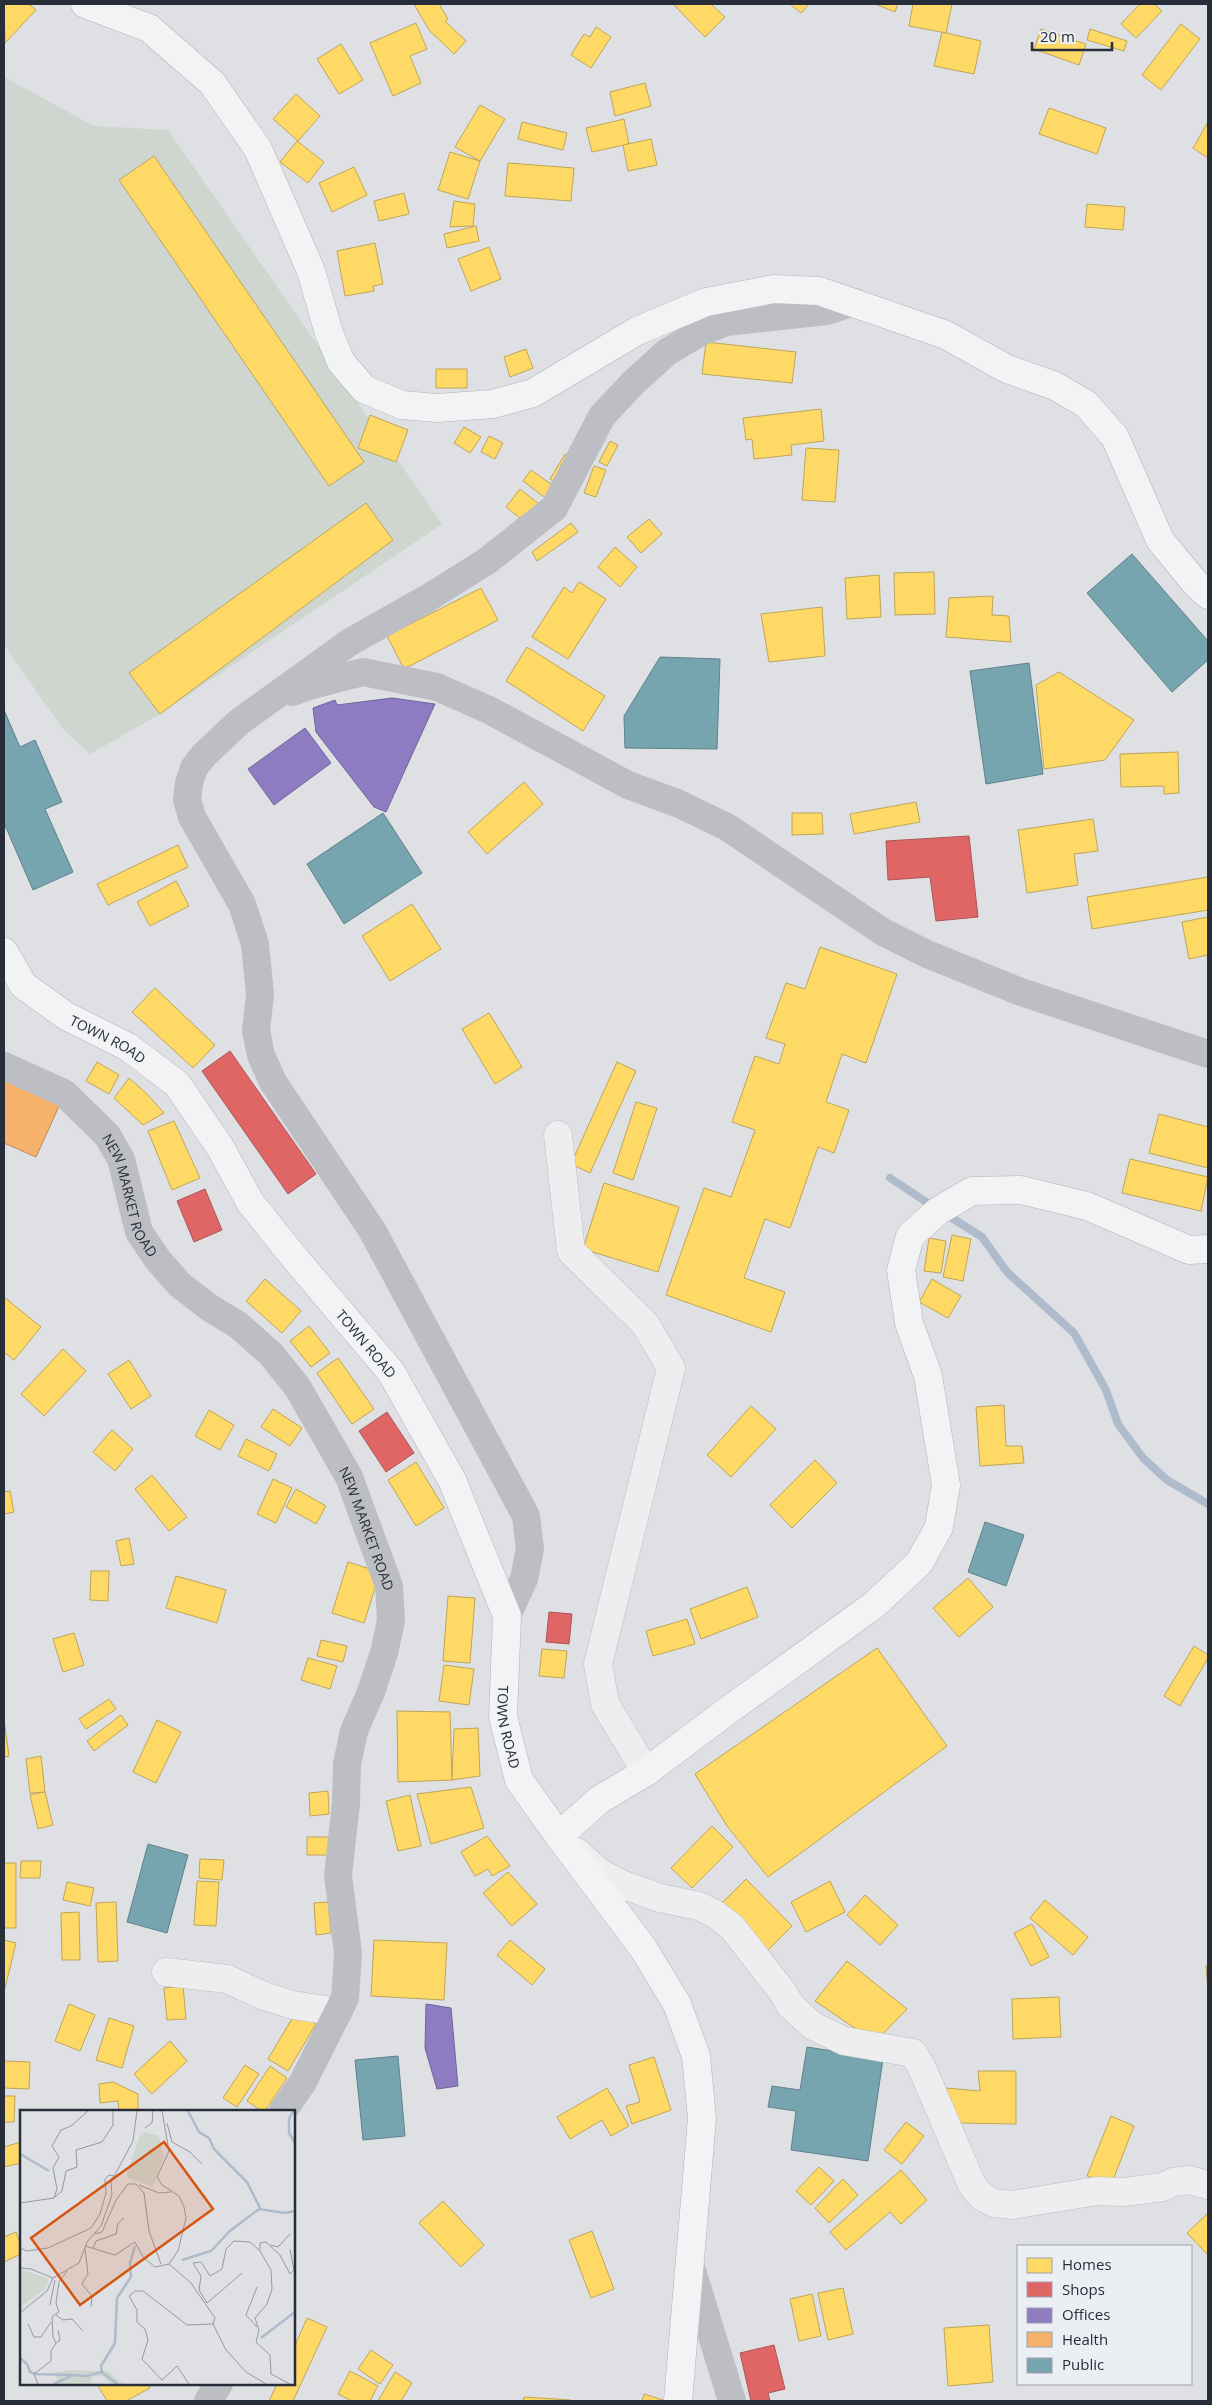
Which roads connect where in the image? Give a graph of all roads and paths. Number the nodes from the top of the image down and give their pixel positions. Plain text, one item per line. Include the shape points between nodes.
1 (85, 4) edge
2 (856, 302) junction
3 (1208, 595) edge
4 (262, 706) junction
5 (4, 952) edge
6 (1208, 1054) edge
7 (4, 1066) edge
8 (558, 1135) dead end
9 (1208, 1249) edge
10 (507, 1616) junction
11 (646, 1772) junction
12 (559, 1836) junction
13 (166, 1972) dead end
14 (338, 2012) junction
15 (285, 2110) edge
16 (1208, 2185) edge
17 (691, 2267) junction
18 (218, 2385) edge
19 (208, 2401) edge
20 (678, 2401) edge
21 (732, 2401) edge

1 - 2 highway via 149,28 212,83 258,148 310,271 328,333 341,362 364,389 402,405 437,408 493,404 533,393 637,331 706,302 774,289 819,291
2 - 3 highway via 946,335 1007,369 1055,386 1086,404 1115,437 1160,540
2 - 4 main road via 827,311 726,322 701,332 668,352 602,416 554,508 487,562 350,642
4 - 6 main road via 309,686 363,672 437,686 498,715 628,786 677,803 727,827 883,932 927,954 1021,992
4 - 10 main road via 239,722 203,756 194,768 187,800 201,836 242,904 248,921 258,967 260,994 256,1031 261,1055 274,1082 372,1230 526,1516 530,1549 524,1579
5 - 10 highway, TOWN ROAD via 23,985 66,1016 128,1047 176,1084 220,1147 250,1202 391,1372 452,1480
7 - 14 main road, NEW MARKET ROAD via 64,1093 108,1135 121,1159 139,1232 158,1260 180,1285 238,1325 271,1354 298,1388 349,1477 389,1586 391,1621 384,1653 354,1731 347,1764 338,1875 348,1953 344,1998
8 - 11 street via 571,1251 646,1325 671,1368 598,1664 606,1704
9 - 11 highway via 1189,1250 1087,1206 1021,1190 972,1191 938,1211 910,1236 902,1270 910,1323 928,1376 946,1485 939,1527 919,1563 874,1606
10 - 12 highway, TOWN ROAD via 502,1716 519,1780
11 - 12 highway via 599,1800
12 - 16 street via 599,1872 621,1884 660,1898 700,1906 716,1914 737,1933 791,2006 813,2026 844,2041 913,2053 972,2185 981,2196 994,2203 1012,2205 1097,2191 1124,2192 1189,2180
12 - 17 highway, TOWN ROAD via 643,1948 677,2004 696,2056 702,2118
13 - 14 street via 228,1979 293,2005
14 - 15 main road, NEW MARKET ROAD via 303,2082
17 - 20 highway, TOWN ROAD
17 - 21 main road
18 - 19 main road

